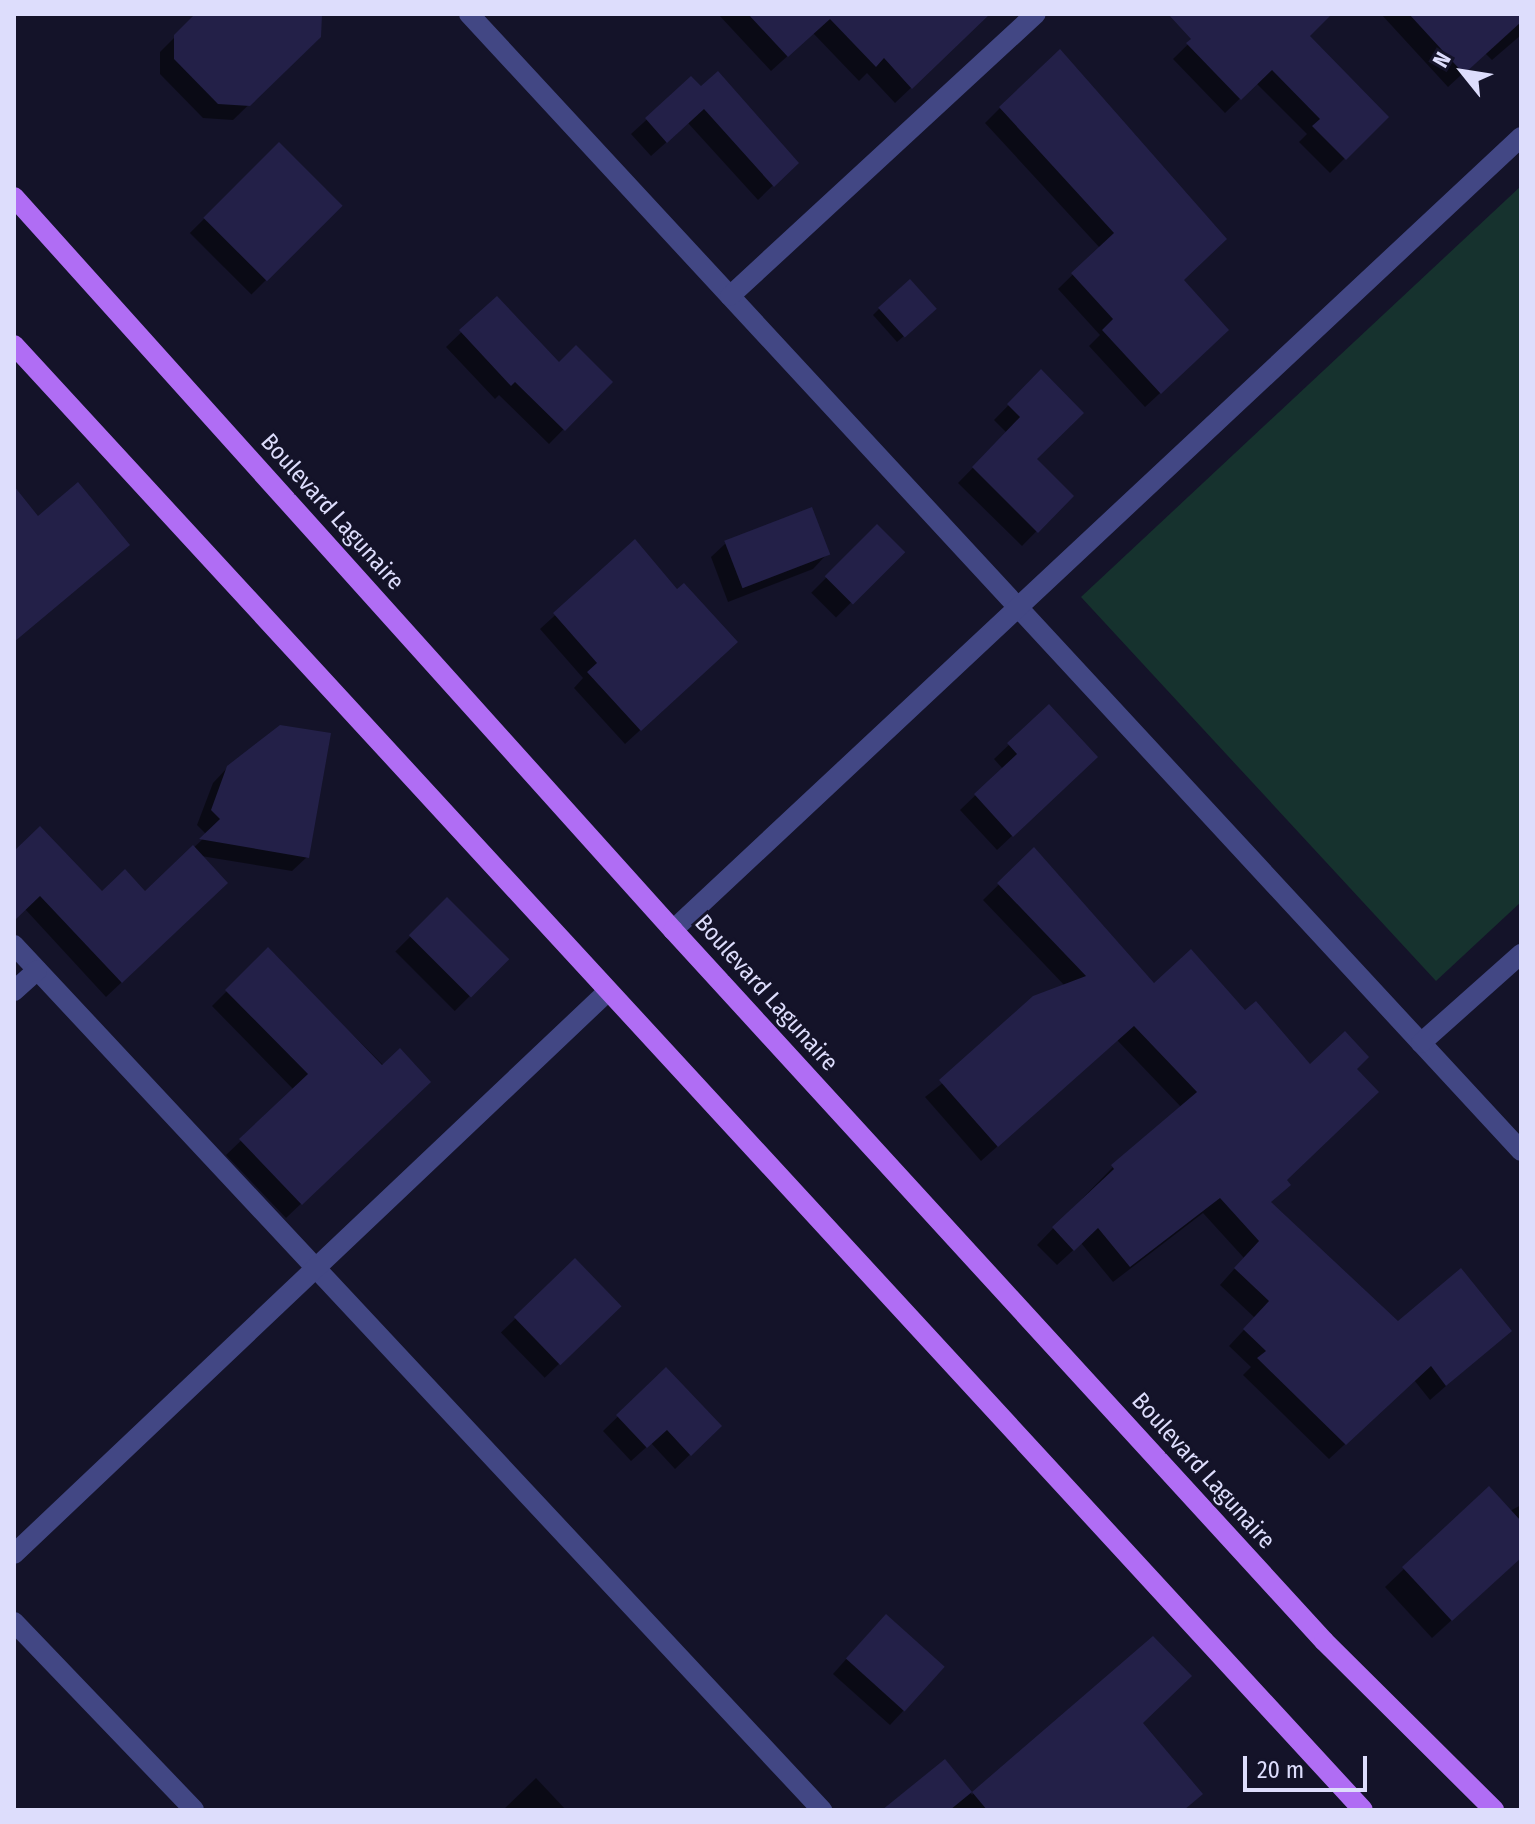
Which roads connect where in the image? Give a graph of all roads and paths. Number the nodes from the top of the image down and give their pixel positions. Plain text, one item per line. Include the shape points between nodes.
1 (469, 14) edge
2 (1036, 14) edge
3 (1521, 137) edge
4 (14, 197) edge
5 (730, 296) junction
6 (14, 345) edge
7 (1017, 606) junction
8 (673, 930) junction
9 (14, 945) edge
10 (1521, 954) edge
11 (37, 970) junction
12 (14, 991) edge
13 (606, 993) junction
14 (1421, 1043) junction
15 (1521, 1151) edge
16 (315, 1267) junction
17 (14, 1554) edge
18 (14, 1622) edge
19 (194, 1810) edge
20 (822, 1810) edge
21 (1363, 1810) edge
22 (1494, 1810) edge

1 - 5 street
2 - 5 street
3 - 7 street
4 - 8 main road, Boulevard Lagunaire
5 - 7 street
6 - 13 main road
7 - 8 street
7 - 14 street
8 - 22 main road, Boulevard Lagunaire via 1324,1641
9 - 11 street
10 - 14 street
11 - 12 street
11 - 16 street
13 - 16 street
13 - 21 main road
14 - 15 street
16 - 17 street
16 - 20 street
18 - 19 street

